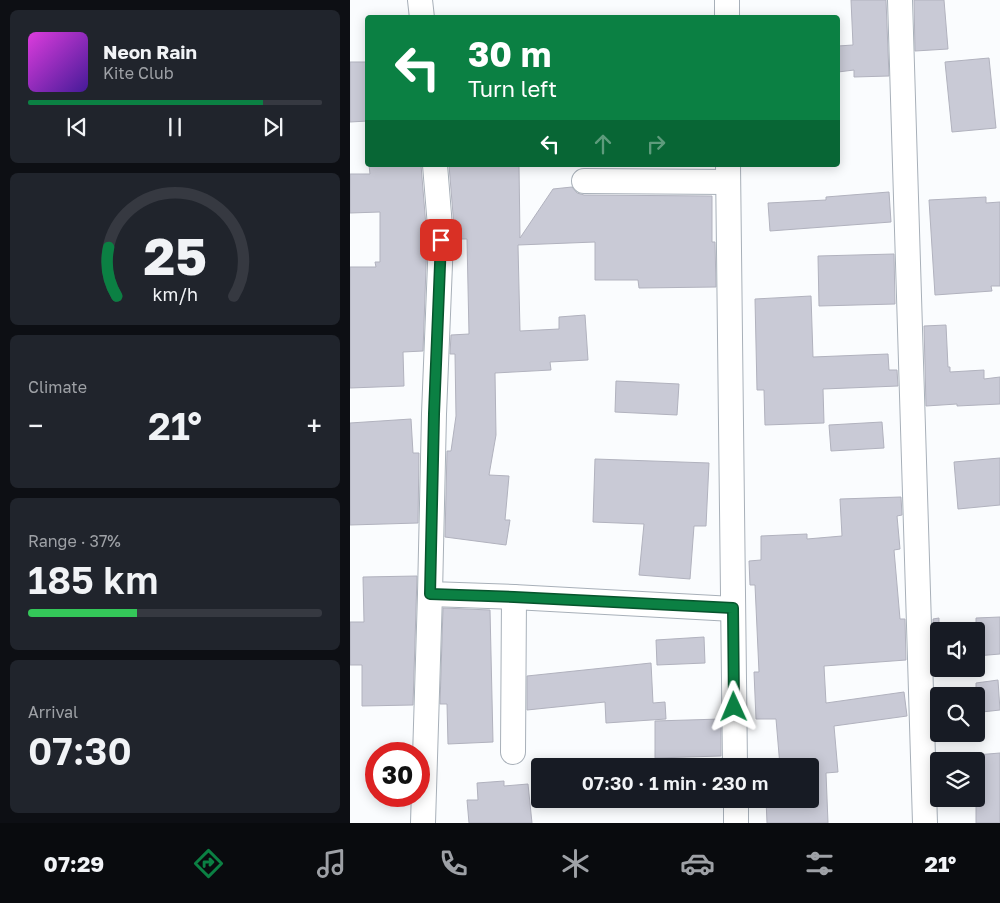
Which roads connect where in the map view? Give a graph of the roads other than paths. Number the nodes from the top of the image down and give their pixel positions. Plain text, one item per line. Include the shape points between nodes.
1 (420, 0) edge
2 (727, 0) edge
3 (900, 0) edge
4 (422, 15) edge
5 (727, 15) edge
6 (435, 167) edge
7 (728, 173) edge
8 (584, 181) dead end
9 (430, 594) junction
10 (514, 597) junction
11 (733, 608) junction
12 (513, 752) dead end
13 (735, 758) edge
14 (736, 808) edge
15 (423, 823) edge
16 (736, 823) edge
17 (925, 823) edge

1 - 4 street
2 - 5 street
3 - 17 street
6 - 9 street via 441,240
7 - 8 street
7 - 11 street
9 - 10 street
9 - 15 street
10 - 11 street
10 - 12 street
11 - 13 street
14 - 16 street

